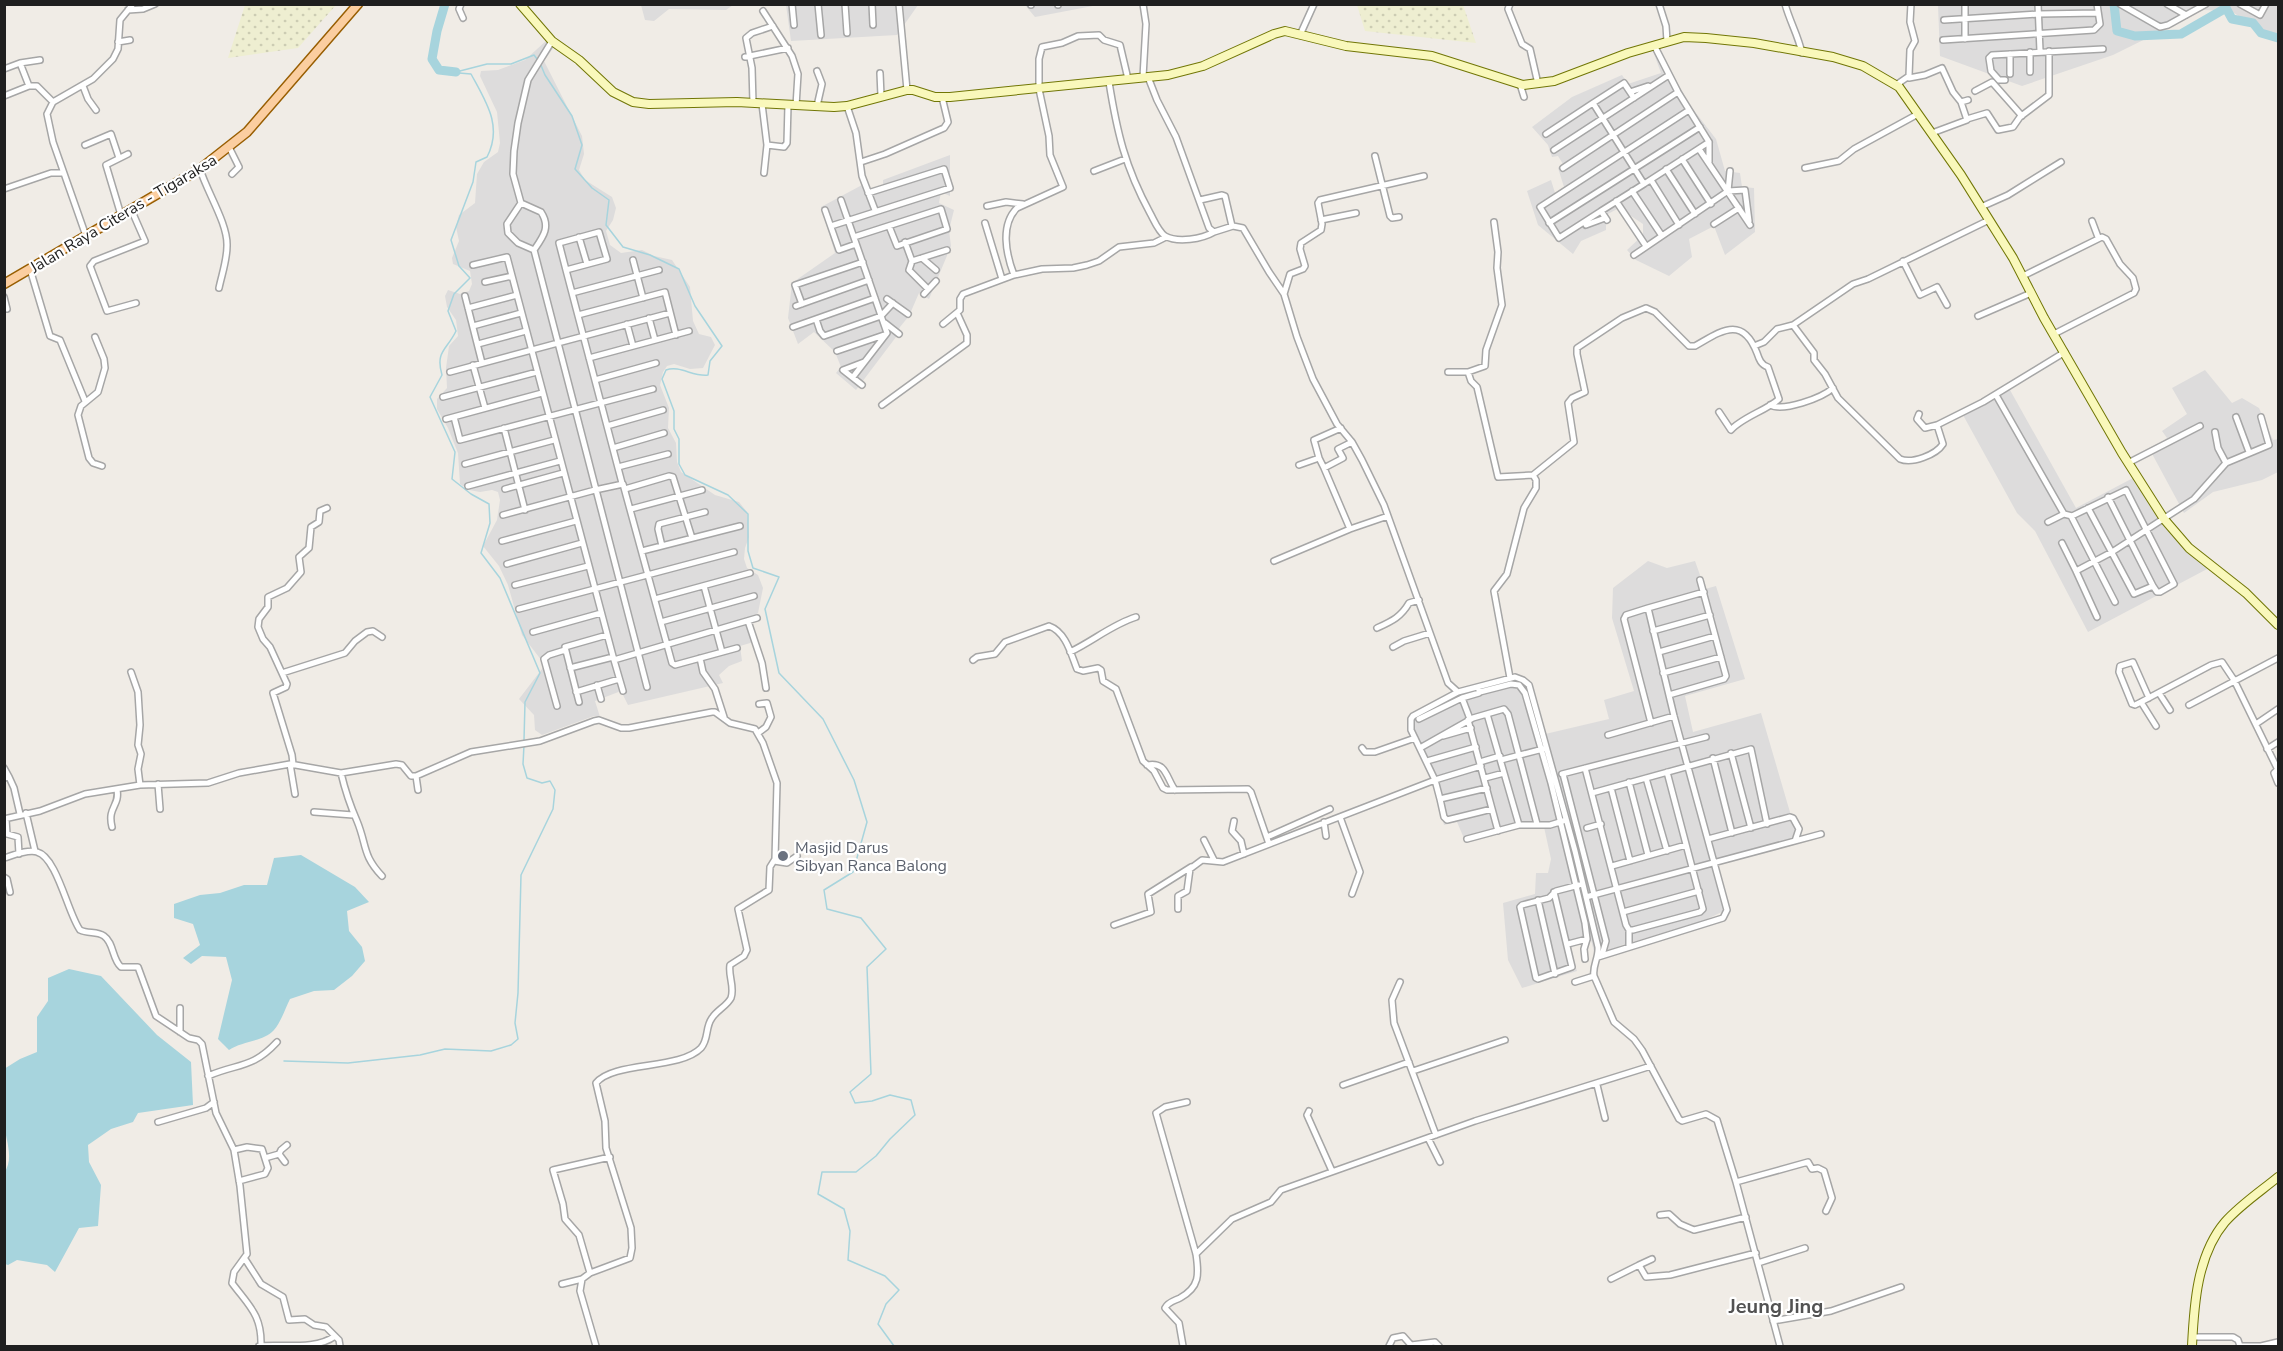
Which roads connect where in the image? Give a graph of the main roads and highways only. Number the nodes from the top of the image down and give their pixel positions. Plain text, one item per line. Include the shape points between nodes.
1 (358, 4) edge
2 (4, 284) edge

1 - 2 main road, Jalan Raya Citeras - Tigaraksa via 247,132 229,147 200,169

